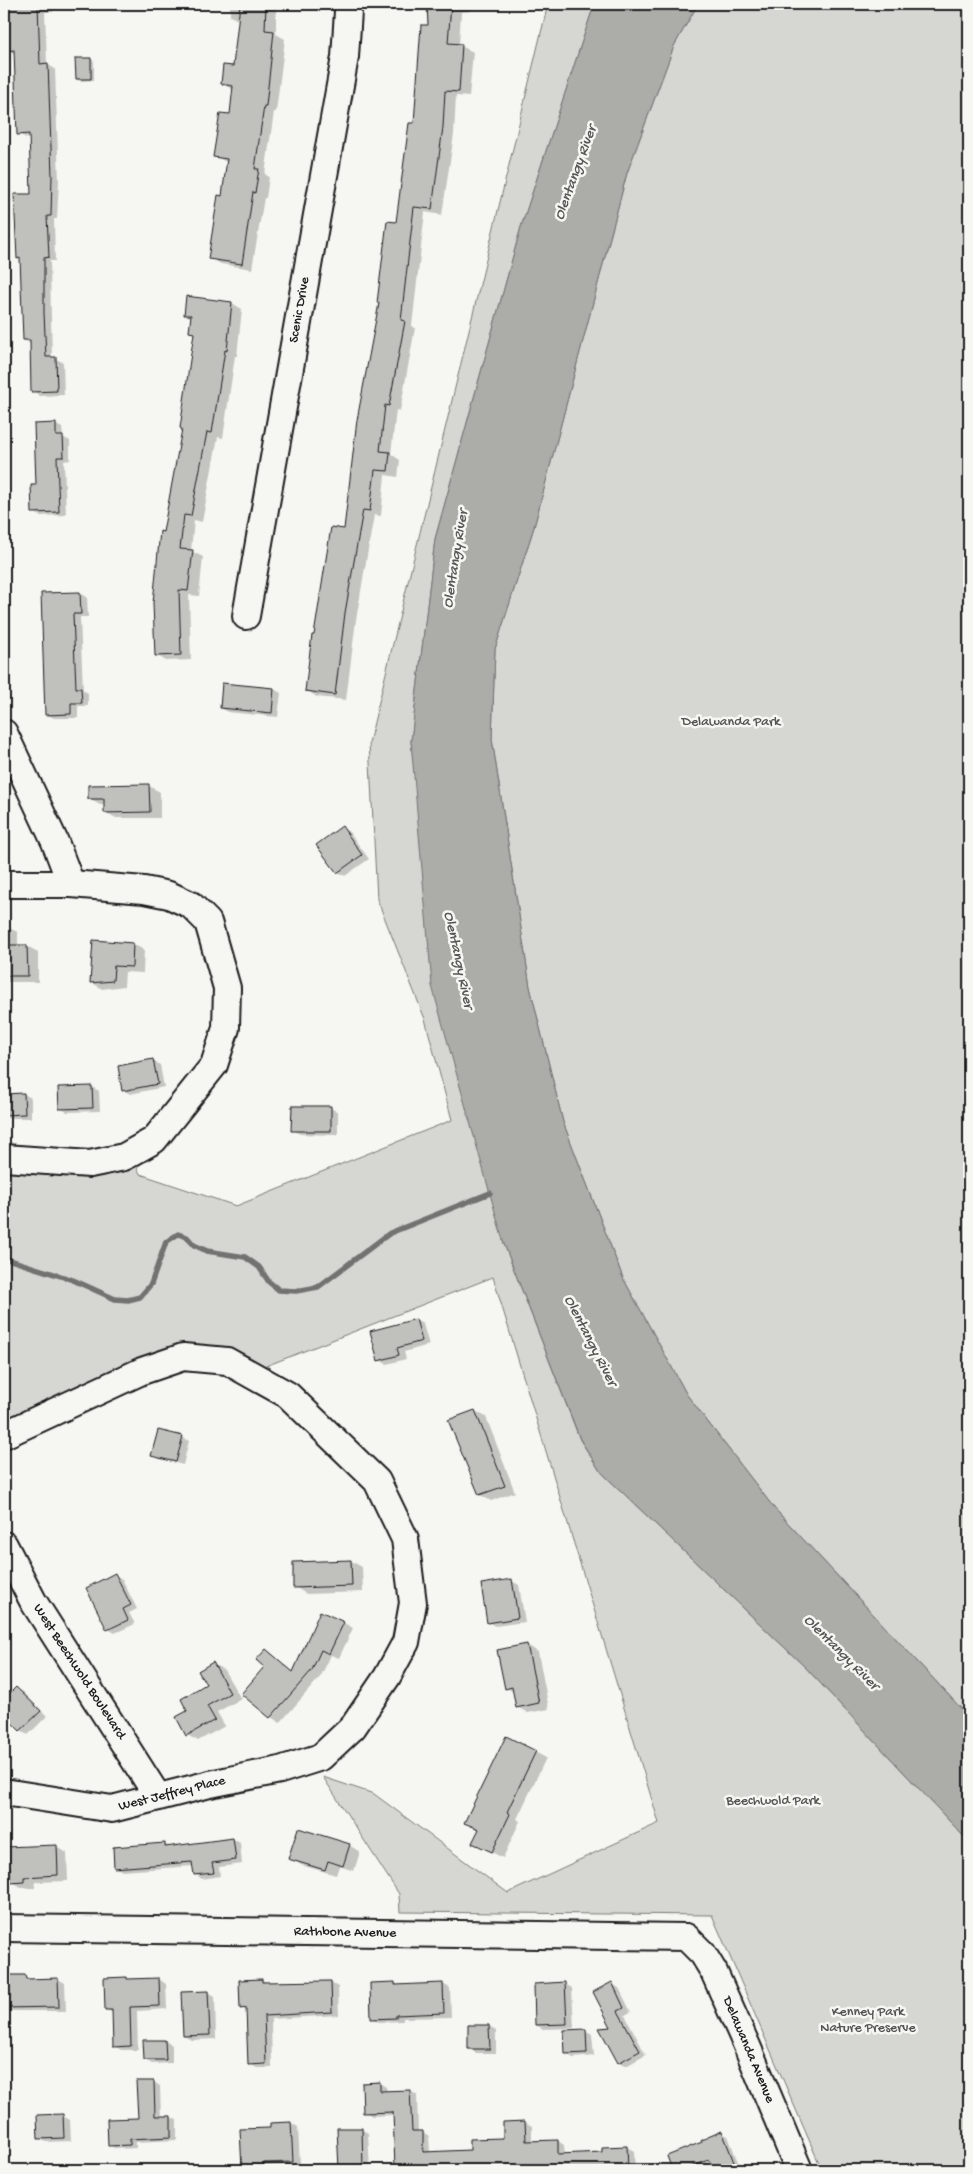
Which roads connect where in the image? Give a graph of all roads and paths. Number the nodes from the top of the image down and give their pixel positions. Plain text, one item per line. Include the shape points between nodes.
1 (347, 4) edge
2 (246, 616) dead end
3 (4, 733) edge
4 (4, 884) edge
5 (71, 884) junction
6 (4, 1158) edge
7 (4, 1435) edge
8 (4, 1545) edge
9 (4, 1792) edge
10 (158, 1797) junction
11 (4, 1928) edge
12 (686, 1937) joint
13 (798, 2170) edge

1 - 2 street, Scenic Drive via 345,57
3 - 5 street via 56,842
4 - 5 street
5 - 6 street via 144,890 169,895 191,905 208,922 227,988 226,1028 214,1065 154,1140 124,1157 90,1164
7 - 10 street, West Jeffrey Place via 142,1371 183,1357 227,1361 288,1395 377,1481 405,1539 413,1603 406,1642 353,1728 321,1757 280,1770
8 - 10 street, West Beechwold Boulevard via 33,1601
9 - 10 street, West Jeffrey Place via 112,1808
11 - 12 street, Rathbone Avenue
12 - 13 street, Delawanda Avenue via 703,1954 714,1972

